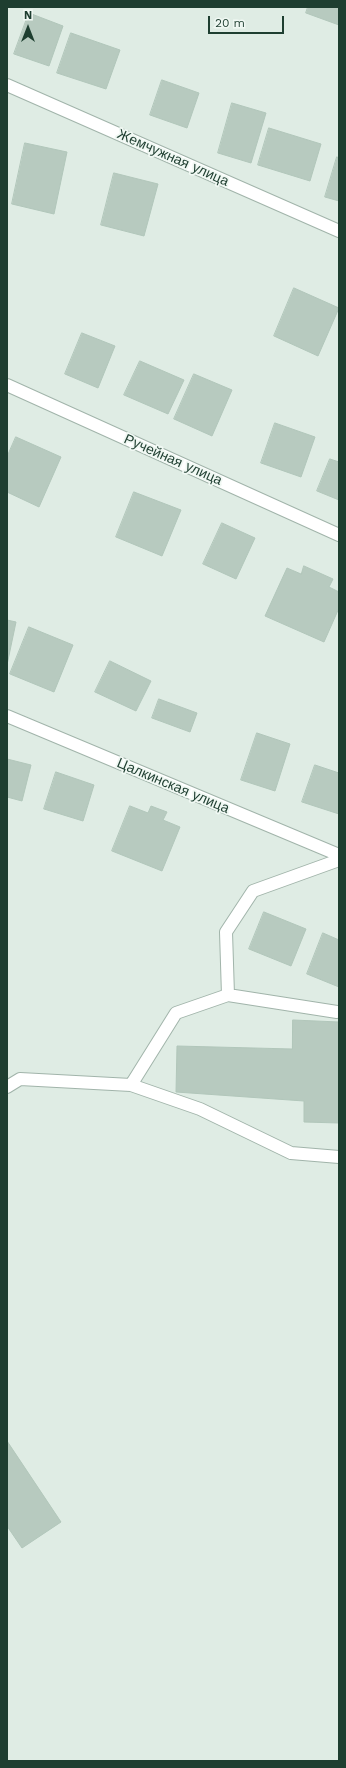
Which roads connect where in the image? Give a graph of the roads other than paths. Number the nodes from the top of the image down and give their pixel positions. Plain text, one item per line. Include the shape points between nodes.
1 (7, 85) edge
2 (339, 231) edge
3 (7, 385) edge
4 (339, 535) edge
5 (7, 716) edge
6 (339, 855) edge
7 (339, 860) edge
8 (228, 995) junction
9 (338, 1012) dead end
10 (8, 1084) edge
11 (130, 1085) junction
12 (339, 1157) edge

1 - 2 street, Жемчужная улица
3 - 4 street, Ручейная улица
5 - 6 street, Цалкинская улица
7 - 8 street via 253,891 226,932
8 - 9 street
8 - 11 street via 176,1013
10 - 11 street via 20,1079
11 - 12 street via 200,1108 291,1153

